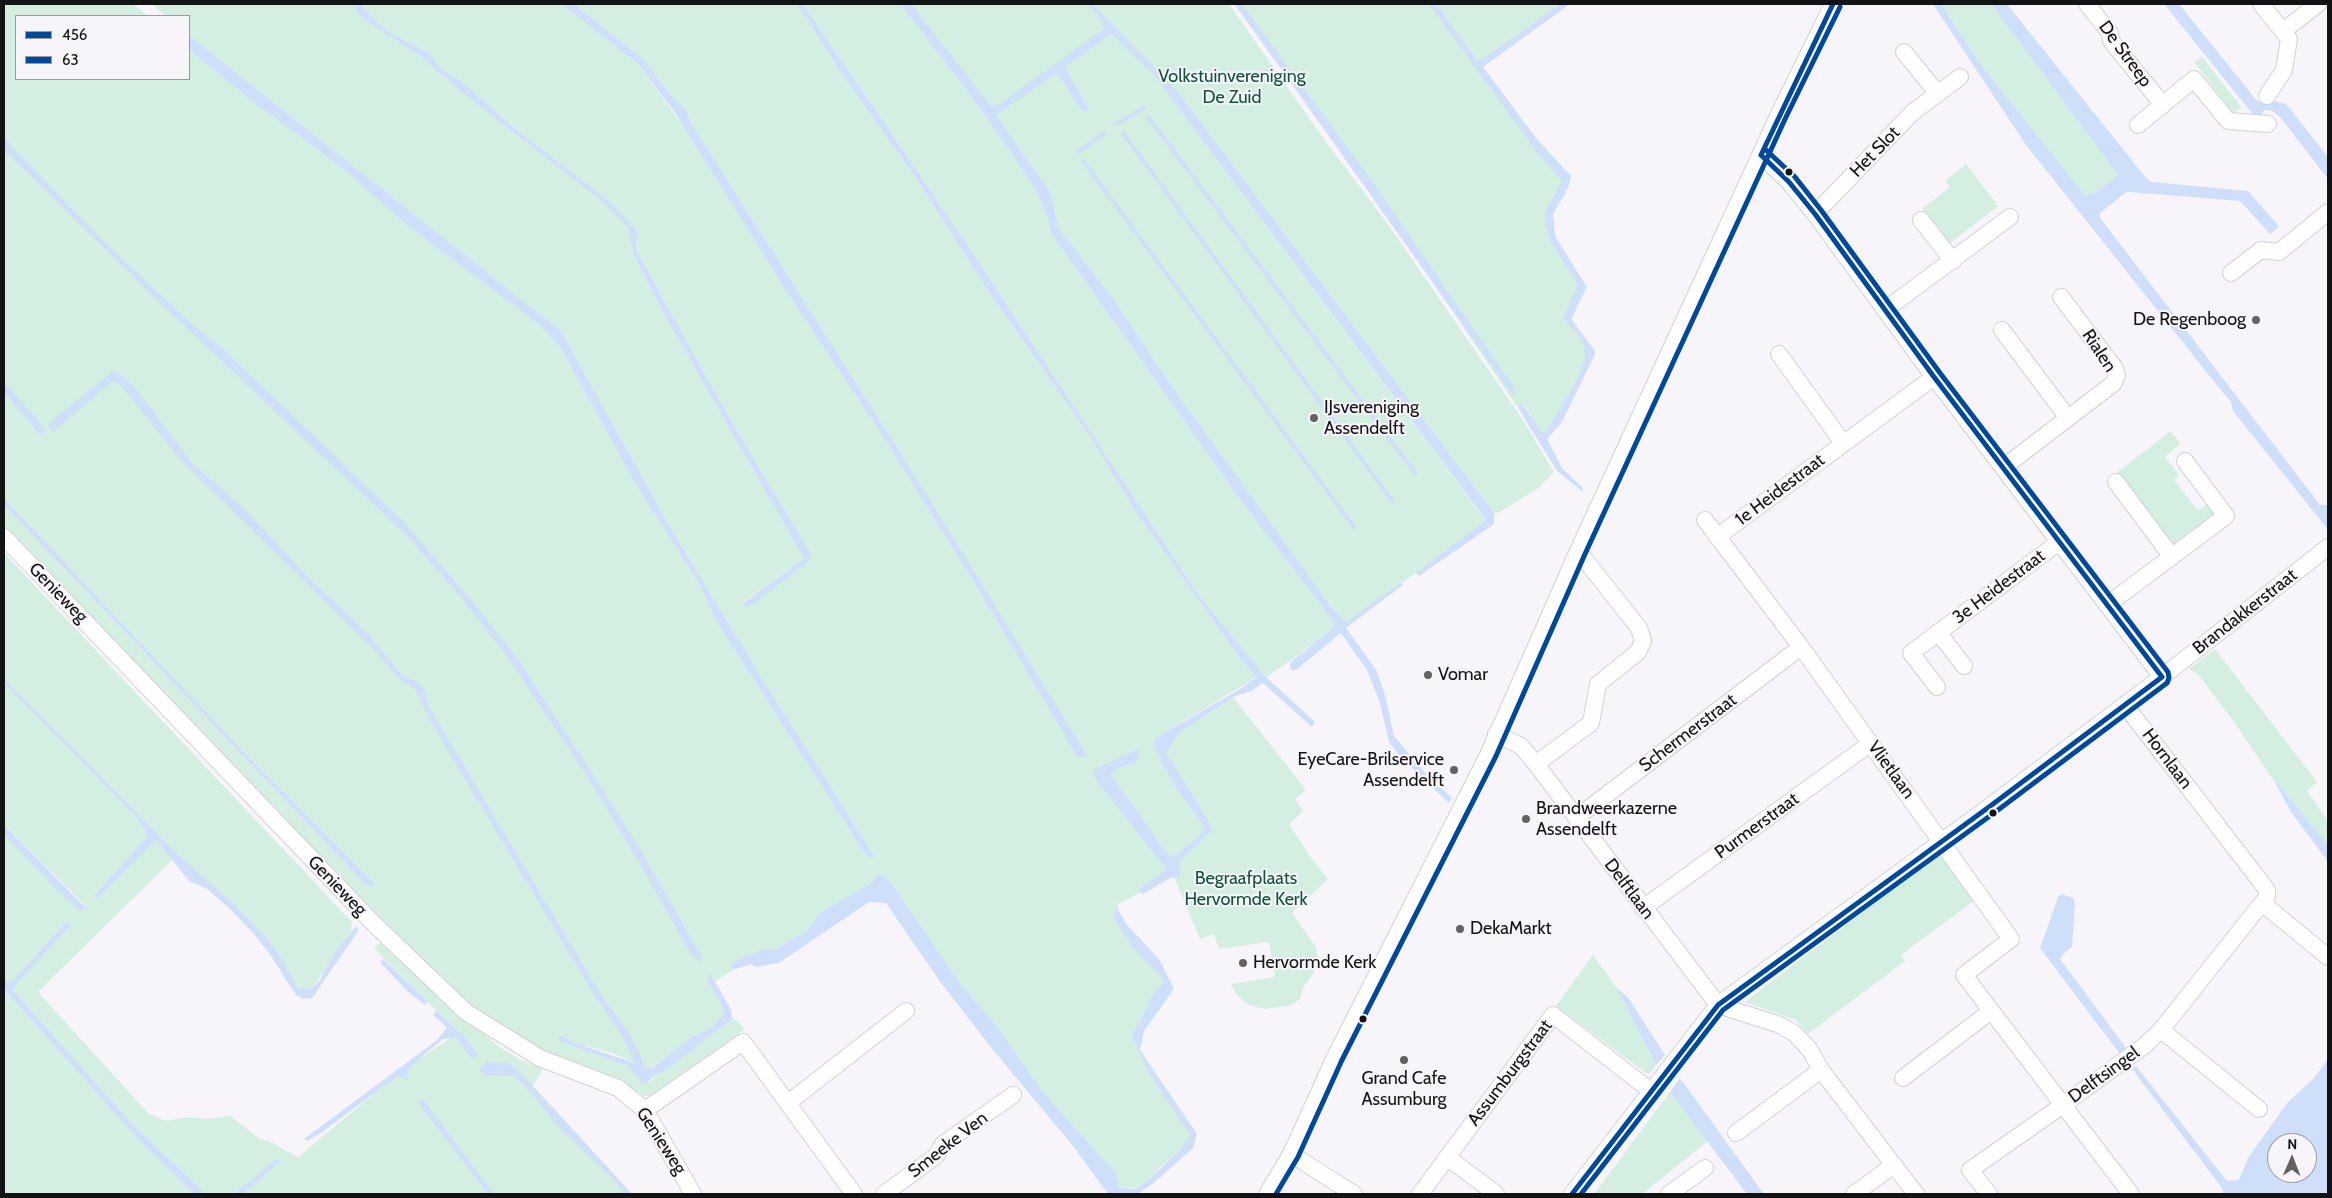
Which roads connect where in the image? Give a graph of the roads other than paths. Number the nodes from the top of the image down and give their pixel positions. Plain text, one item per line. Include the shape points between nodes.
1 (1833, 4) edge
2 (2087, 4) edge
3 (2261, 4) edge
4 (2318, 4) edge
5 (2283, 31) junction
6 (1904, 52) dead end
7 (1960, 77) dead end
8 (1938, 94) junction
9 (2268, 96) dead end
10 (2162, 104) junction
11 (2268, 124) dead end
12 (2138, 125) dead end
13 (1760, 154) junction
14 (2328, 212) edge
15 (1815, 214) junction
16 (2010, 217) dead end
17 (1921, 220) dead end
18 (1952, 261) junction
19 (2230, 273) dead end
20 (2061, 297) dead end
21 (1885, 310) junction
22 (2002, 330) dead end
23 (1779, 354) dead end
24 (1934, 377) junction
25 (2068, 418) junction
26 (1843, 444) junction
27 (2185, 461) dead end
28 (2004, 467) junction
29 (2116, 482) dead end
30 (1705, 520) dead end
31 (4, 537) edge
32 (1717, 537) junction
33 (2059, 542) junction
34 (2328, 547) edge
35 (1578, 551) junction
36 (2172, 557) junction
37 (2107, 605) junction
38 (1938, 632) junction
39 (1801, 647) junction
40 (1964, 666) dead end
41 (2162, 677) junction
42 (1937, 687) dead end
43 (2125, 705) junction
44 (1496, 734) junction
45 (1871, 743) junction
46 (1536, 764) junction
47 (1576, 818) junction
48 (1942, 840) junction
49 (2262, 903) junction
50 (1643, 908) junction
51 (2328, 957) edge
52 (1718, 1005) junction
53 (906, 1011) dead end
54 (1991, 1011) junction
55 (2161, 1030) junction
56 (1821, 1070) junction
57 (1903, 1078) dead end
58 (1652, 1091) junction
59 (1013, 1095) dead end
60 (788, 1103) junction
61 (2063, 1105) junction
62 (2260, 1109) dead end
63 (645, 1110) junction
64 (1736, 1133) dead end
65 (1291, 1154) junction
66 (1447, 1157) junction
67 (1894, 1165) junction
68 (1705, 1168) dead end
69 (694, 1194) edge
70 (854, 1194) edge
71 (884, 1194) edge
72 (1267, 1194) edge
73 (1354, 1194) edge
74 (1420, 1194) edge
75 (1496, 1194) edge
76 (1572, 1194) edge
77 (1669, 1194) edge
78 (1854, 1194) edge
79 (1916, 1194) edge
80 (1989, 1194) edge
81 (2131, 1194) edge

1 - 13 street
2 - 10 street, De Streep via 2110,33 2111,41
3 - 5 street
4 - 5 street
5 - 9 street via 2289,39 2284,70
6 - 8 street
7 - 8 street, Het Slot
8 - 15 street, Het Slot via 1913,112
10 - 11 street, De Streep via 2194,79 2228,120
10 - 12 street, De Streep
13 - 15 street
13 - 35 street
14 - 19 street via 2279,252 2261,250
15 - 21 street
16 - 18 street
17 - 18 street
18 - 21 street
20 - 25 street, Rialen via 2117,375 2114,383
21 - 24 street
22 - 25 street
23 - 26 street, 1e Heidestraat
24 - 26 street, 1e Heidestraat
24 - 28 street
25 - 28 street, Rialen
26 - 32 street, 1e Heidestraat
27 - 36 street via 2226,516
28 - 33 street
29 - 36 street
30 - 32 street, Vlietlaan
31 - 63 street, Genieweg via 373,923 466,1012 540,1058 618,1088
32 - 39 street, Vlietlaan
33 - 37 street
33 - 38 street, 3e Heidestraat
34 - 41 street, Brandakkerstraat
35 - 44 street
35 - 46 street via 1639,628 1643,641 1638,652 1598,684 1590,723
36 - 37 street
37 - 41 street
38 - 40 street, 3e Heidestraat
38 - 42 street, 3e Heidestraat via 1911,653
39 - 45 street, Vlietlaan
39 - 47 street, Schermerstraat
41 - 43 street
43 - 48 street
43 - 49 street, Hornlaan via 2267,890 2267,897
44 - 46 street, Delftlaan via 1521,746
44 - 65 street via 1490,753 1335,1057
45 - 48 street, Vlietlaan
45 - 50 street, Purmerstraat
46 - 47 street, Delftlaan
47 - 50 street, Delftlaan
48 - 52 street
48 - 54 street, Vlietlaan via 2011,939 1964,975
49 - 51 street
49 - 55 street, Delftsingel
50 - 52 street, Delftlaan
52 - 56 street via 1794,1032 1810,1050
52 - 58 street
53 - 60 street
54 - 57 street
54 - 61 street, Vlietlaan
55 - 61 street, Delftsingel
55 - 62 street
56 - 64 street
56 - 67 street
58 - 66 street, Assumburgstraat via 1553,1015
58 - 76 street
59 - 71 street, Smeeke Ven via 943,1144 936,1156
60 - 63 street via 743,1042
60 - 70 street
61 - 80 street via 1970,1170
61 - 81 street, Delftsingel
63 - 69 street, Genieweg
65 - 72 street
65 - 73 street
66 - 74 street, Assumburgstraat
66 - 75 street
67 - 78 street
67 - 79 street
68 - 77 street

